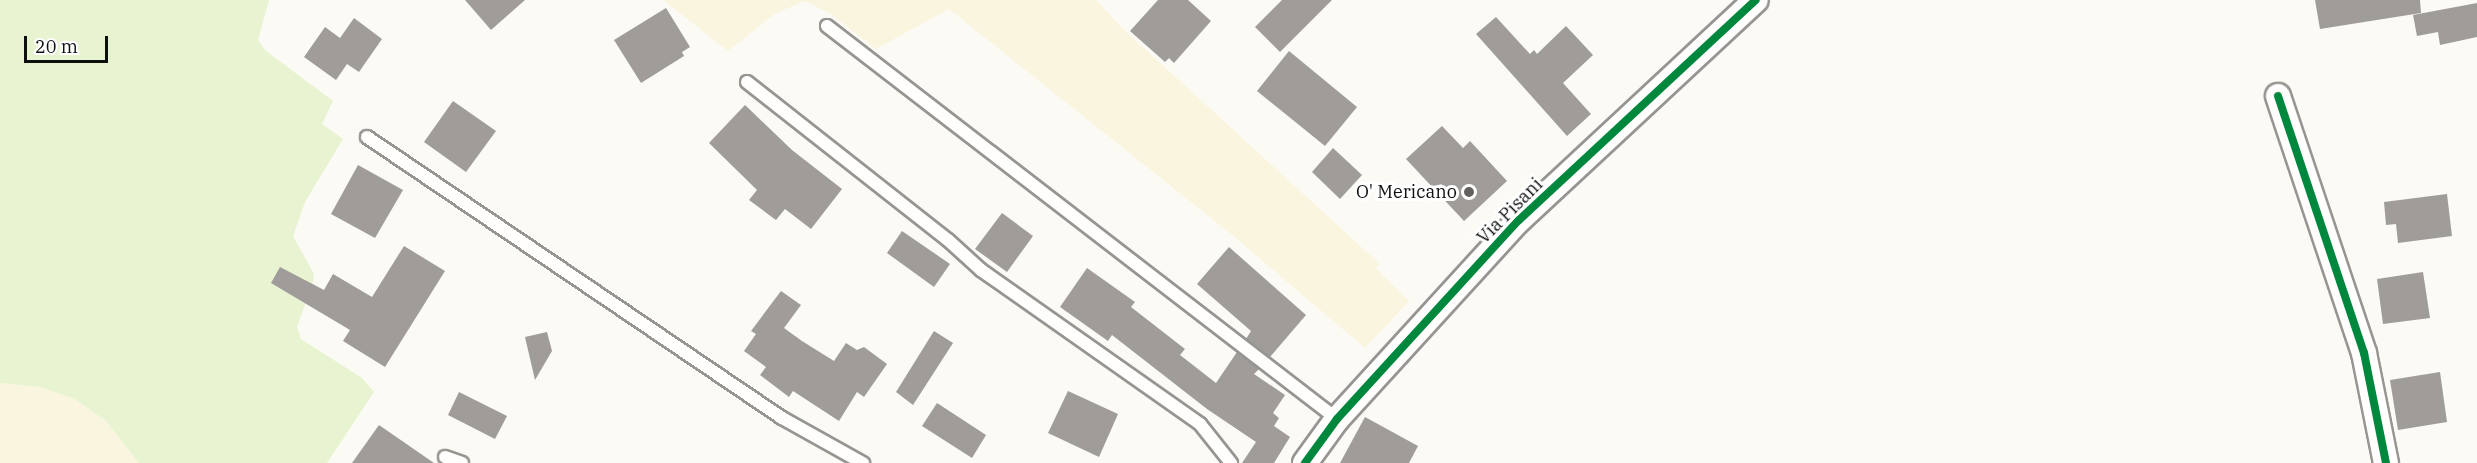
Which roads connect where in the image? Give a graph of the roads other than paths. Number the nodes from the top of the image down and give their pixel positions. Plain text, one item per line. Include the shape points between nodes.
1 (1756, 0) edge
2 (827, 26) dead end
3 (747, 82) dead end
4 (2278, 96) dead end
5 (368, 137) dead end
6 (1337, 419) junction
7 (445, 457) dead end
8 (462, 463) edge
9 (863, 463) edge
10 (1232, 463) edge
11 (1305, 463) edge
12 (2386, 463) edge

1 - 6 street, Via Pisani via 1520,220
2 - 6 lane
3 - 10 lane via 981,270 1200,424
4 - 12 street via 2364,353
5 - 9 lane via 782,418
6 - 11 street, Via Pisani
7 - 8 lane

